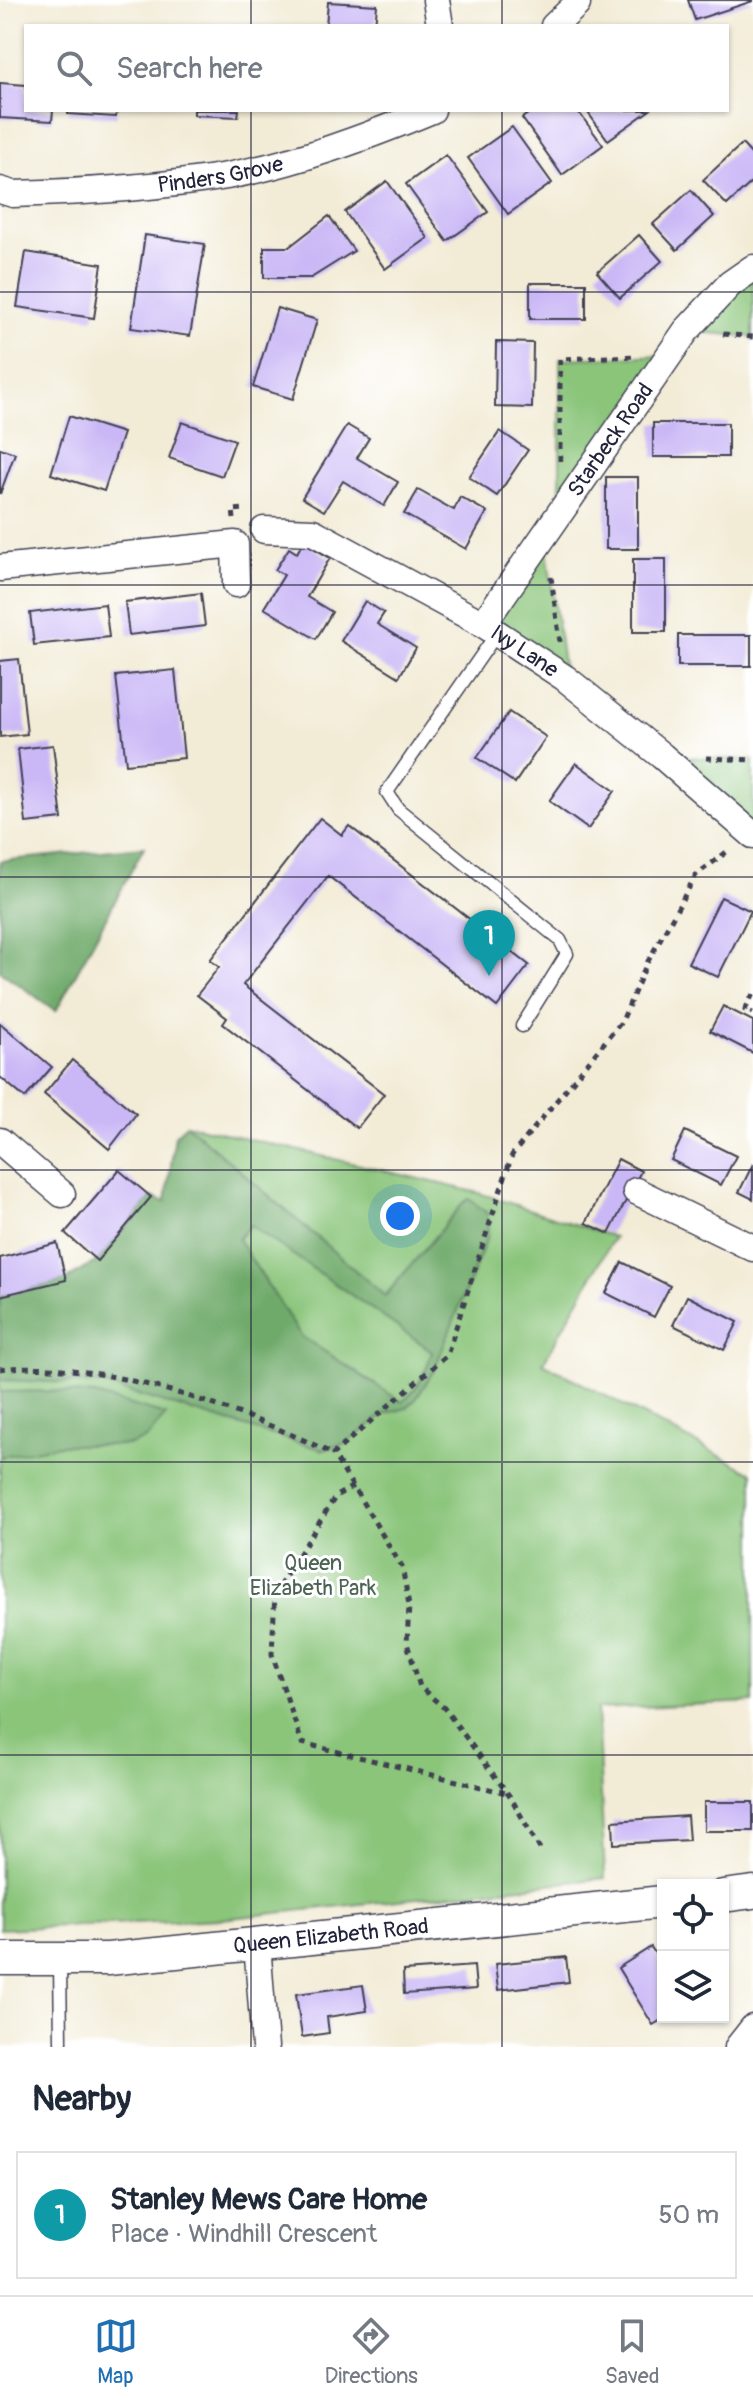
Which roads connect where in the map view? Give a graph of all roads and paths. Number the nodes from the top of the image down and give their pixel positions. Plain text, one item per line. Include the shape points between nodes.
1 (436, 0) edge
2 (577, 4) dead end
3 (440, 24) edge
4 (556, 24) edge
5 (427, 112) edge
6 (0, 190) edge
7 (753, 268) edge
8 (668, 355) junction
9 (560, 514) junction
10 (264, 530) dead end
11 (545, 536) junction
12 (0, 568) edge
13 (236, 584) dead end
14 (490, 628) junction
15 (565, 678) junction
16 (753, 834) edge
17 (753, 994) edge
18 (753, 1013) edge
19 (522, 1026) dead end
20 (4, 1153) edge
21 (636, 1191) dead end
22 (62, 1194) dead end
23 (753, 1248) edge
24 (0, 1369) edge
25 (333, 1454) junction
26 (353, 1486) junction
27 (507, 1793) junction
28 (540, 1849) dead end
29 (753, 1892) edge
30 (729, 1895) edge
31 (657, 1903) edge
32 (257, 1944) junction
33 (0, 1959) edge
34 (60, 1959) junction
35 (753, 2028) edge
36 (61, 2042) dead end
37 (265, 2047) edge
38 (738, 2047) edge

1 - 3 street
2 - 4 street
5 - 6 street, Pinders Grove via 362,139 230,175 120,190
7 - 8 street, Starbeck Road via 730,284
8 - 9 street, Starbeck Road
8 - 9 path via 560,359
9 - 11 street, Starbeck Road
10 - 14 street, Ivy Lane via 313,532
11 - 14 street, Starbeck Road
11 - 15 path
12 - 13 street via 235,544
14 - 15 street, Ivy Lane
14 - 19 lane via 387,792 398,809 560,940 567,954
15 - 16 street, Ivy Lane
16 - 25 path via 696,875 622,1021 512,1155 447,1355
17 - 18 path via 745,1010
20 - 22 street
21 - 23 street
24 - 25 path via 43,1368 117,1378 286,1431
25 - 26 path
26 - 27 path via 402,1567 409,1605 407,1643 420,1687 444,1708
26 - 27 path via 336,1496 275,1593 272,1654 302,1743
27 - 28 path
29 - 30 street
31 - 32 street, Queen Elizabeth Road
32 - 34 street, Queen Elizabeth Road
32 - 37 street
33 - 34 street, Queen Elizabeth Road
34 - 36 lane
35 - 38 street

